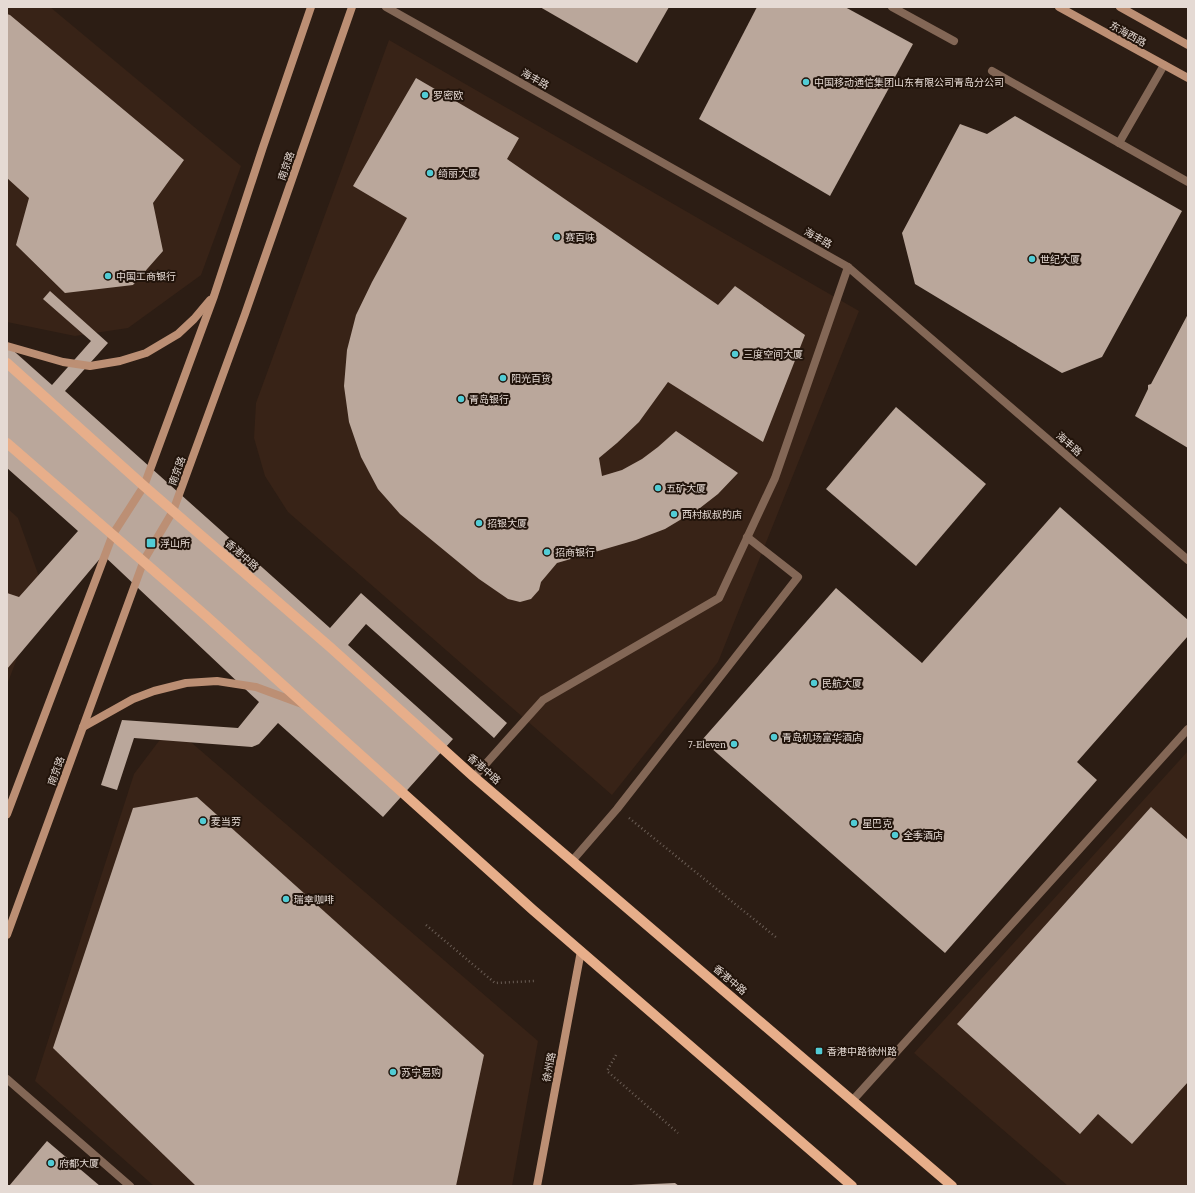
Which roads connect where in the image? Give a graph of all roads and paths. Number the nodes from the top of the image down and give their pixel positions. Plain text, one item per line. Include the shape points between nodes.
1 (311, 7) edge
2 (352, 7) edge
3 (386, 7) edge
4 (892, 7) edge
5 (1059, 7) edge
6 (1120, 7) edge
7 (954, 41) dead end
8 (1188, 45) edge
9 (1164, 65) junction
10 (992, 71) dead end
11 (1188, 78) edge
12 (1119, 143) junction
13 (1188, 182) edge
14 (848, 267) junction
15 (214, 296) junction
16 (7, 346) edge
17 (7, 363) edge
18 (7, 443) edge
19 (144, 486) junction
20 (173, 511) junction
21 (113, 534) junction
22 (748, 537) junction
23 (144, 560) junction
24 (1188, 560) edge
25 (308, 706) junction
26 (82, 727) junction
27 (1188, 729) edge
28 (474, 777) junction
29 (617, 809) junction
30 (7, 814) edge
31 (572, 861) junction
32 (426, 925) dead end
33 (7, 935) edge
34 (777, 938) dead end
35 (581, 951) junction
36 (534, 981) dead end
37 (616, 1055) dead end
38 (7, 1079) edge
39 (853, 1100) junction
40 (678, 1133) dead end
41 (130, 1186) edge
42 (537, 1186) edge
43 (852, 1186) edge
44 (952, 1186) edge

1 - 15 main road
2 - 20 main road, 南京路
3 - 14 street, 海丰路
4 - 7 street
5 - 9 main road, 东海西路
6 - 8 main road, 东海西路
9 - 11 main road, 东海西路
9 - 12 street
10 - 12 street
12 - 13 street
14 - 22 street via 775,478
14 - 24 street, 海丰路
15 - 16 main road via 178,334 146,353 120,361 90,366
15 - 19 main road
17 - 19 main road, 香港中路
18 - 21 main road
19 - 20 main road, 香港中路
19 - 21 main road
20 - 23 main road, 南京路
20 - 28 main road, 香港中路 via 330,647
21 - 23 main road
21 - 30 main road
22 - 28 street via 719,598 543,700
22 - 29 street via 798,577
23 - 25 main road
23 - 26 main road, 南京路
25 - 26 main road via 256,687 217,681 186,683 132,699
25 - 35 main road
26 - 33 main road, 南京路
27 - 39 street
28 - 31 main road, 香港中路
29 - 31 street
29 - 34 path
31 - 39 main road, 香港中路
32 - 36 path via 495,983
35 - 42 main road, 徐州路
35 - 43 main road
37 - 40 path via 607,1071
38 - 41 street
39 - 44 main road, 香港中路

